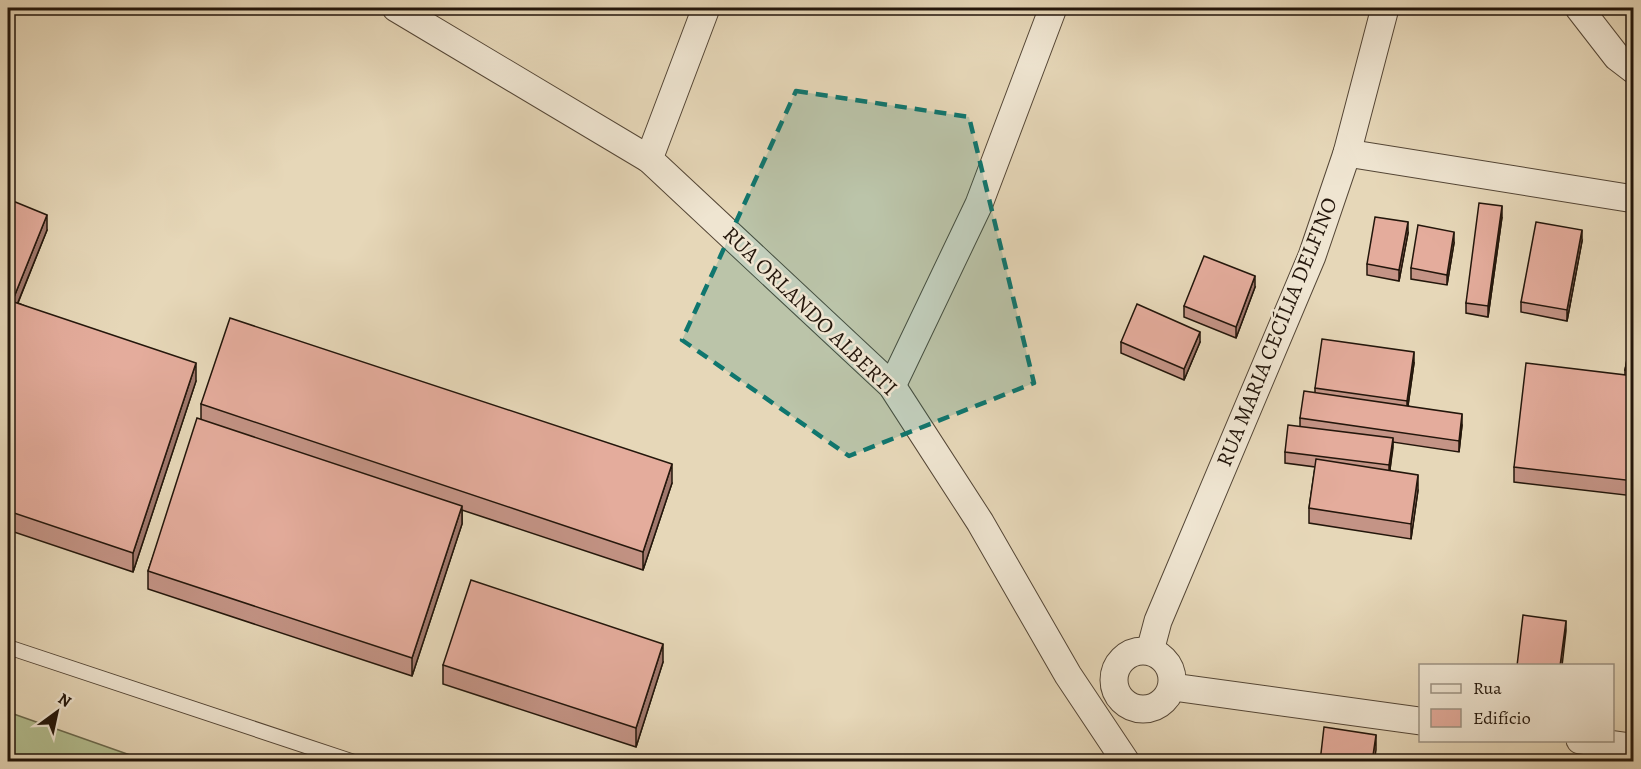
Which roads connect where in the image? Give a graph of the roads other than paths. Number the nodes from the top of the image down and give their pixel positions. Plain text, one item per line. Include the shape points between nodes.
1 (396, 8) edge
2 (706, 8) edge
3 (1053, 8) edge
4 (1385, 8) edge
5 (1579, 8) edge
6 (1634, 70) edge
7 (1347, 153) junction
8 (649, 159) junction
9 (1634, 199) edge
10 (892, 386) junction
11 (8, 647) edge
12 (1150, 651) junction
13 (1068, 675) junction
14 (1114, 685) junction
15 (1173, 687) junction
16 (1419, 721) edge
17 (1586, 742) edge
18 (1632, 749) edge
19 (354, 762) edge
20 (1126, 762) edge

1 - 8 street, RUA ORLANDO ALBERTI
2 - 8 street
3 - 10 street via 980,204
4 - 7 street, RUA MARIA CECÍLIA DELFINO
5 - 6 street via 1617,57
7 - 9 street
7 - 12 street, RUA MARIA CECÍLIA DELFINO via 1312,256 1158,621
8 - 10 street, RUA ORLANDO ALBERTI
10 - 13 street, RUA ORLANDO ALBERTI via 980,522
11 - 19 lane
12 - 14 street via 1135,651 1122,658 1115,670
12 - 15 street via 1164,658 1172,671
13 - 14 street
13 - 20 street, RUA ORLANDO ALBERTI
14 - 15 street via 1121,700 1135,709 1151,709 1166,701
15 - 16 street
17 - 18 street

